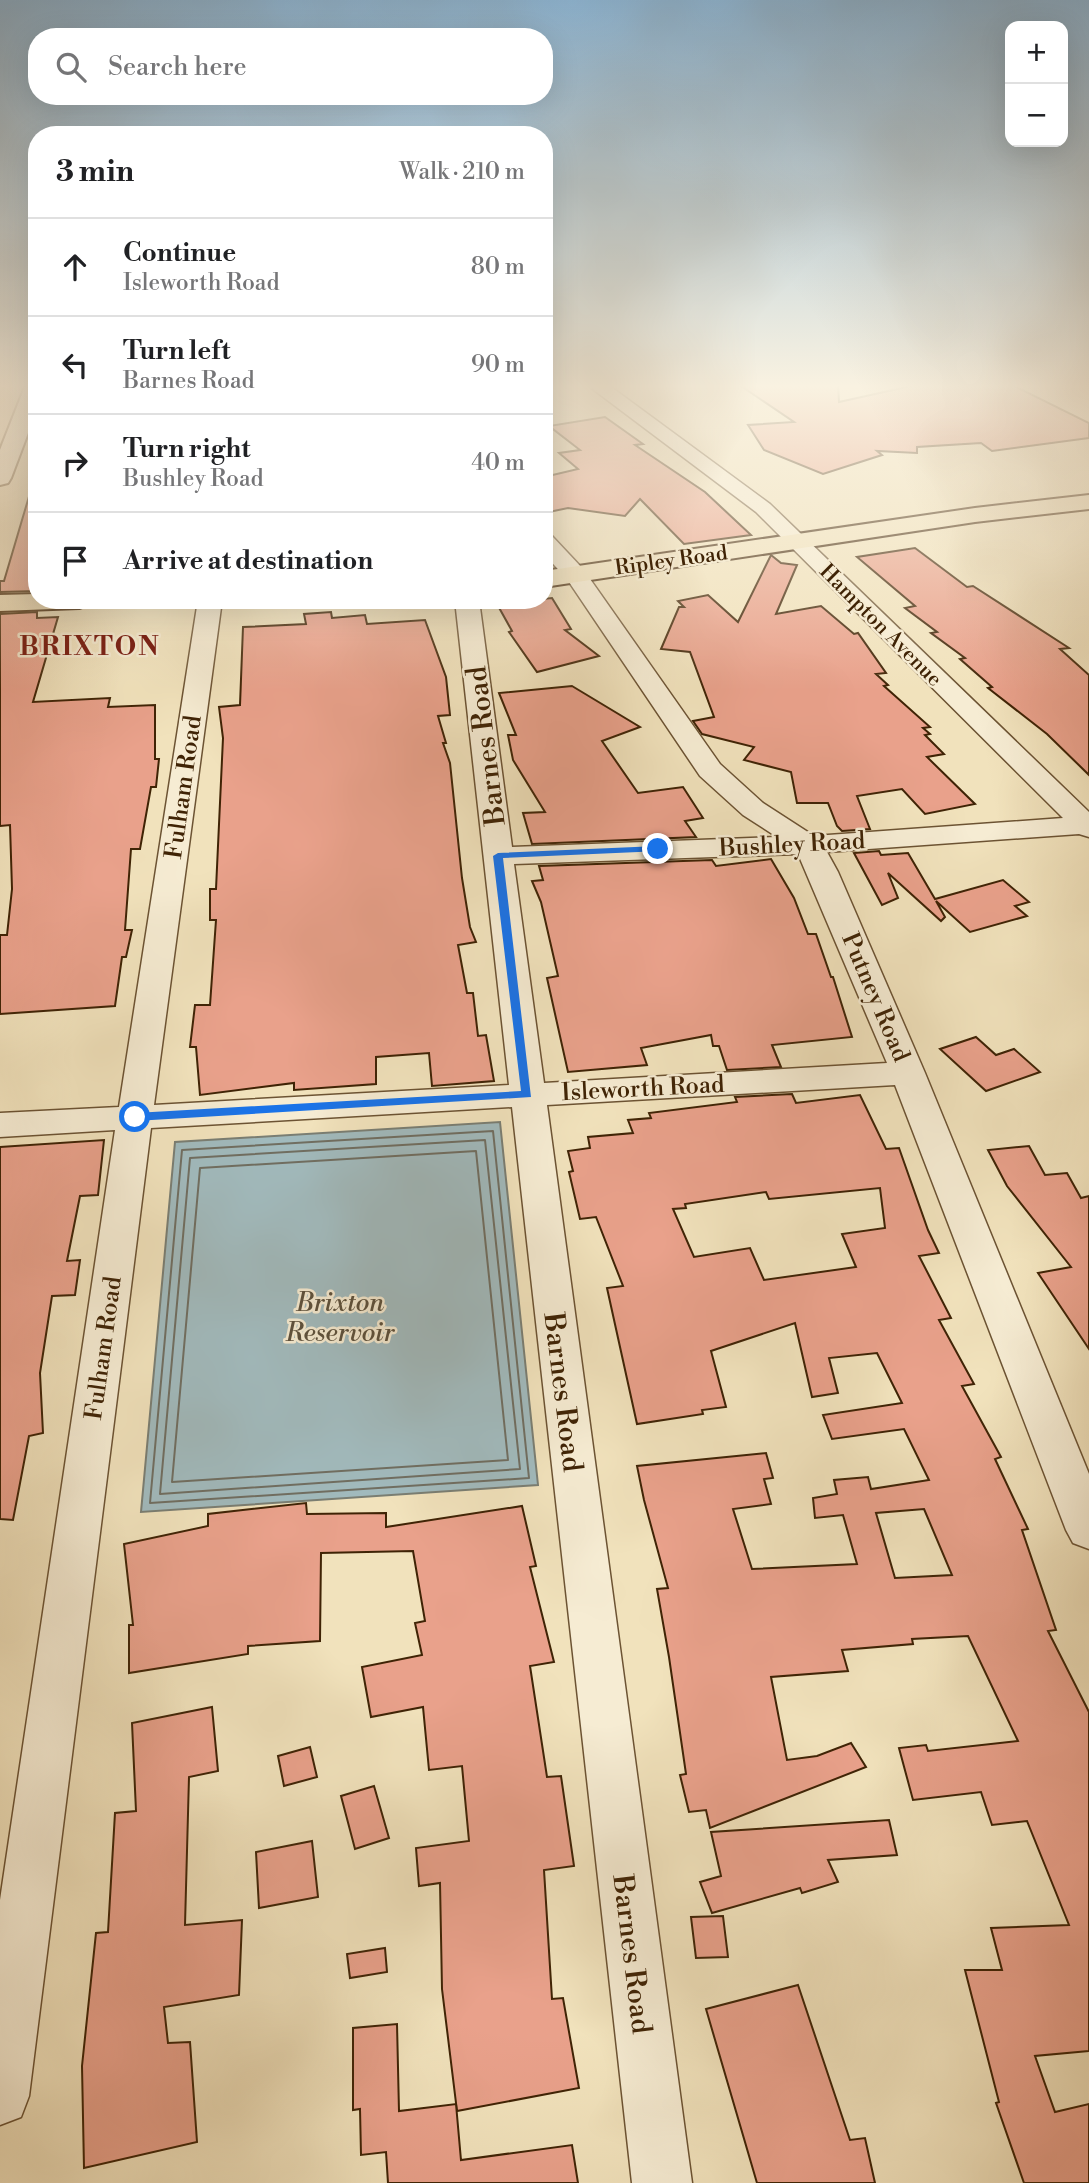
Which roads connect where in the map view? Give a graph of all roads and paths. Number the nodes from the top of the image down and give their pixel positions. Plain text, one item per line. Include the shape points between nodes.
1 (734, 486) edge
2 (1089, 502) edge
3 (797, 542) junction
4 (560, 577) edge
5 (28, 602) edge
6 (0, 603) edge
7 (210, 609) edge
8 (468, 609) edge
9 (1087, 827) edge
10 (808, 845) junction
11 (498, 856) junction
12 (908, 1073) junction
13 (527, 1094) junction
14 (135, 1117) junction
15 (0, 1125) edge
16 (1089, 1530) edge
17 (0, 2096) edge
18 (662, 2183) edge

1 - 3 street, Hampton Avenue
2 - 3 main road, Ripley Road
3 - 4 main road, Ripley Road
3 - 9 street, Hampton Avenue
4 - 10 street, Putney Road via 606,622 726,787
5 - 6 main road
7 - 14 street, Fulham Road
8 - 11 street, Barnes Road
9 - 10 street, Bushley Road
10 - 11 street, Bushley Road
10 - 12 street, Putney Road
11 - 13 street, Barnes Road
12 - 13 street, Isleworth Road
12 - 16 street, Putney Road
13 - 14 street, Isleworth Road
13 - 18 street, Barnes Road
14 - 15 street, Isleworth Road
14 - 17 street, Fulham Road

